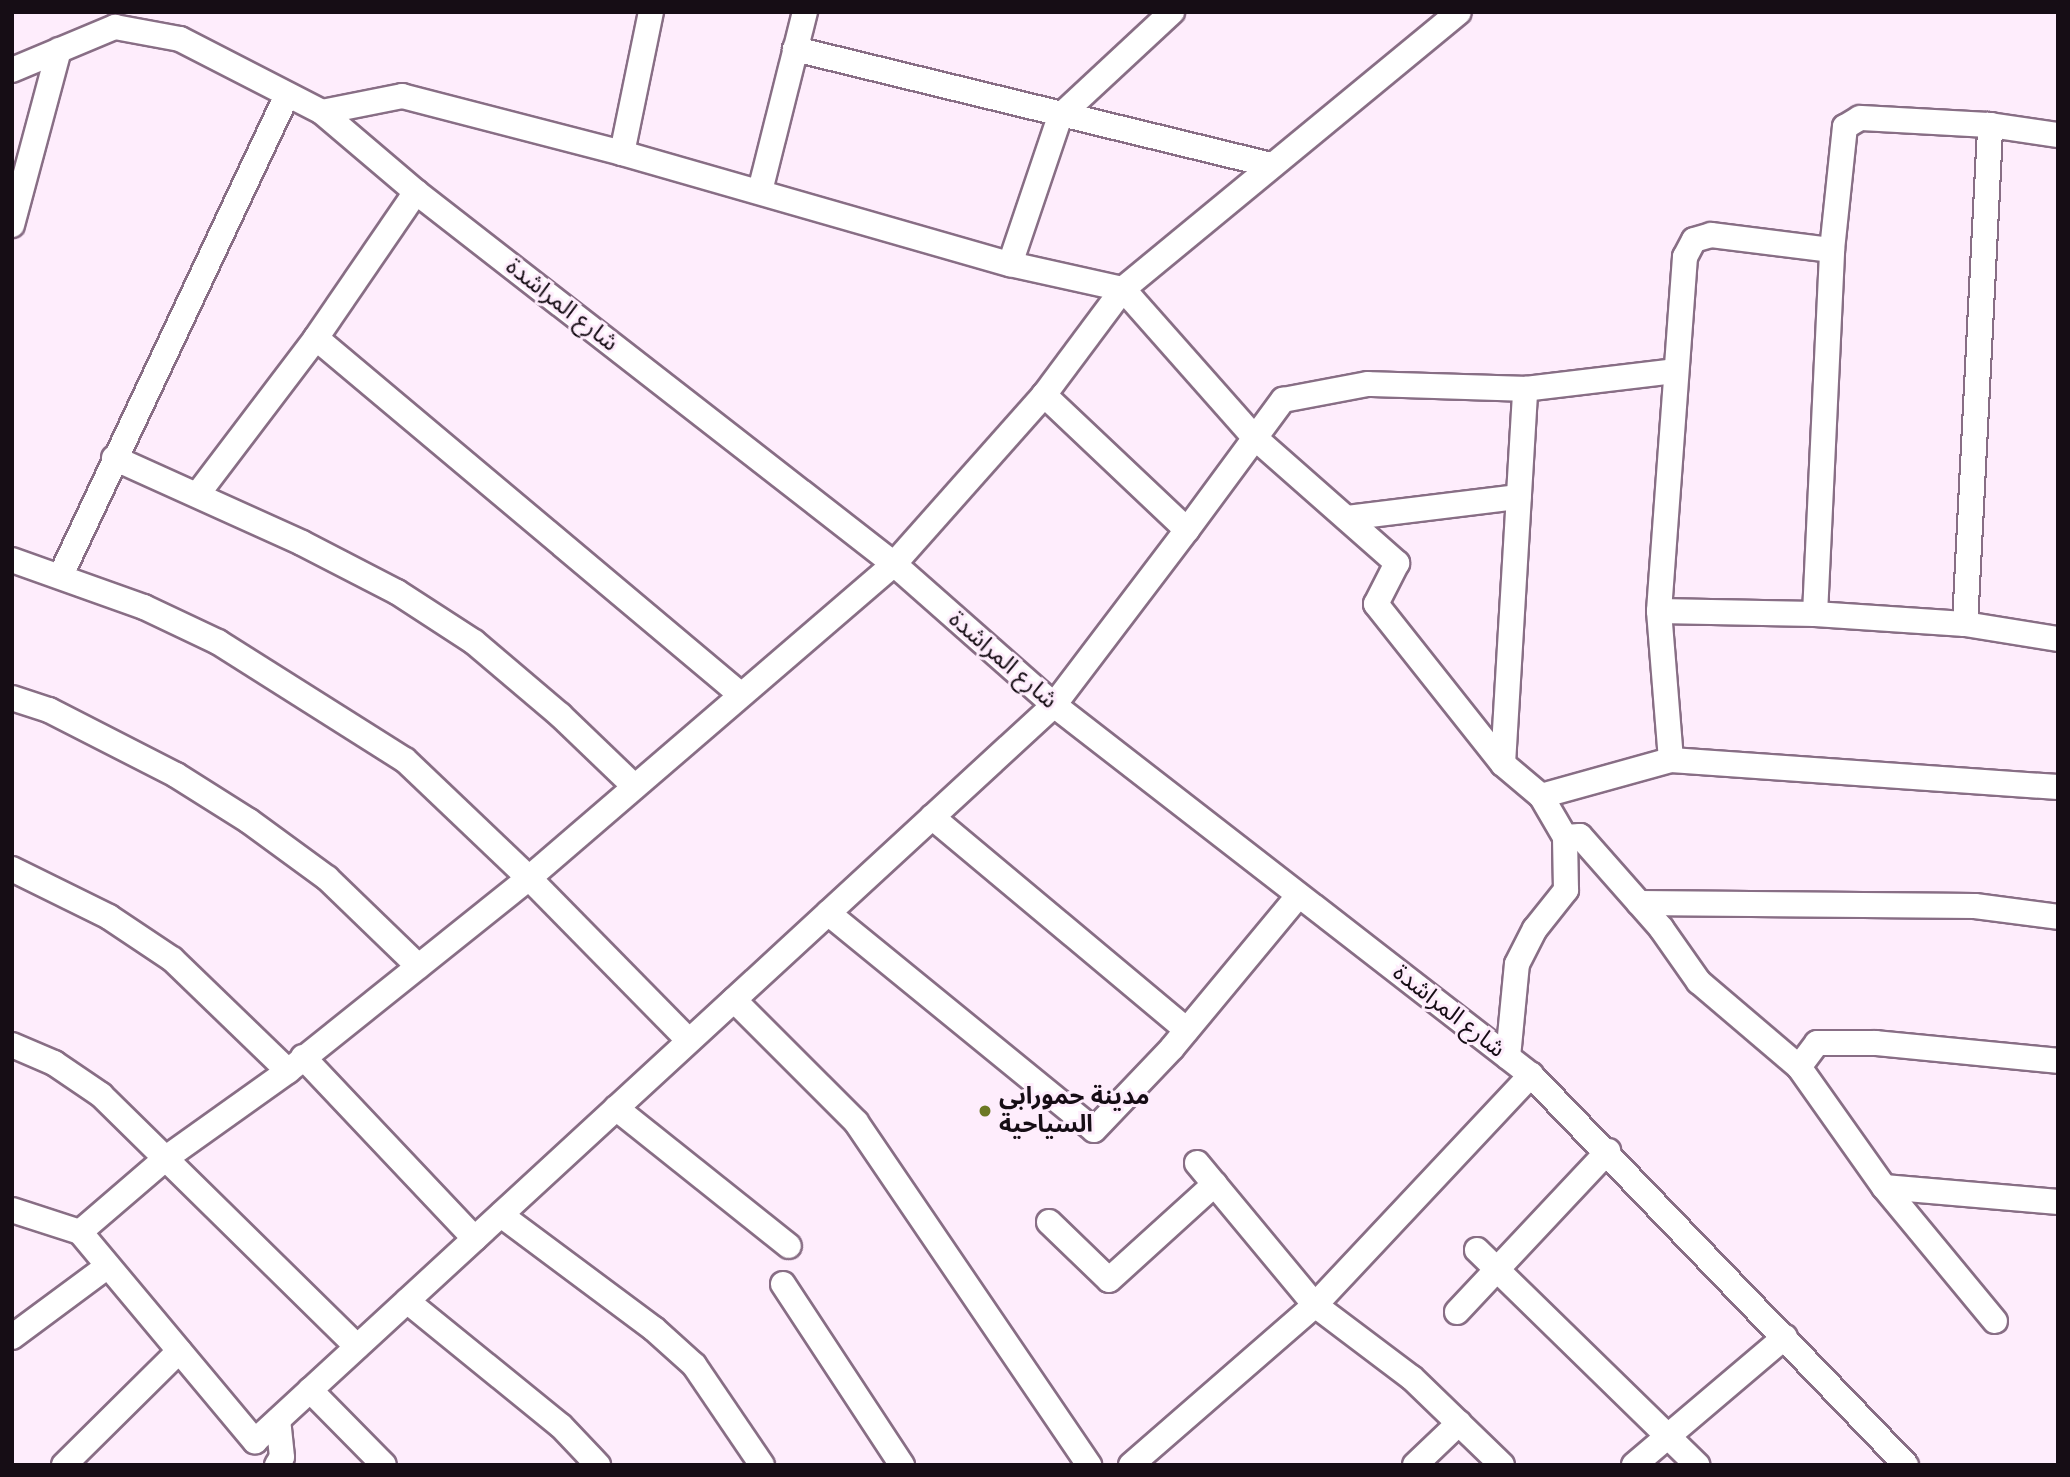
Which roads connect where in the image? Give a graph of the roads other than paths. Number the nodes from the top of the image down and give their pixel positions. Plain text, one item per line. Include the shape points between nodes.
1 (651, 12) edge
2 (805, 12) edge
3 (1172, 12) edge
4 (1459, 12) edge
5 (796, 49) junction
6 (59, 50) junction
7 (12, 70) edge
8 (287, 95) junction
9 (322, 112) junction
10 (1060, 117) junction
11 (1990, 125) junction
12 (2058, 135) edge
13 (622, 153) junction
14 (1270, 165) junction
15 (760, 191) junction
16 (416, 192) junction
17 (12, 225) edge
18 (1832, 250) junction
19 (1010, 264) junction
20 (1123, 289) junction
21 (316, 338) junction
22 (1675, 371) junction
23 (1525, 389) junction
24 (1044, 395) junction
25 (1254, 437) junction
26 (114, 458) junction
27 (197, 495) junction
28 (1519, 497) junction
29 (1347, 518) junction
30 (1187, 530) junction
31 (12, 560) edge
32 (894, 564) junction
33 (61, 575) junction
34 (1659, 611) junction
35 (1815, 614) junction
36 (1965, 624) junction
37 (2058, 639) edge
38 (740, 694) junction
39 (12, 698) edge
40 (1054, 705) junction
41 (1671, 760) junction
42 (1503, 764) junction
43 (634, 786) junction
44 (2058, 787) edge
45 (1541, 796) junction
46 (932, 817) junction
47 (1565, 837) junction
48 (12, 869) edge
49 (529, 878) junction
50 (1298, 896) junction
51 (1639, 903) junction
52 (828, 913) junction
53 (2058, 917) edge
54 (418, 966) junction
55 (734, 1000) junction
56 (1187, 1030) junction
57 (689, 1041) junction
58 (12, 1045) edge
59 (1508, 1057) junction
60 (2058, 1061) edge
61 (296, 1064) junction
62 (1799, 1067) junction
63 (1531, 1075) junction
64 (616, 1108) junction
65 (1608, 1150) junction
66 (166, 1158) junction
67 (1197, 1163) dead end
68 (1215, 1184) junction
69 (1884, 1187) junction
70 (2058, 1202) edge
71 (12, 1210) edge
72 (501, 1215) junction
73 (1049, 1222) dead end
74 (80, 1232) junction
75 (475, 1239) junction
76 (789, 1245) dead end
77 (1477, 1250) dead end
78 (108, 1266) junction
79 (1497, 1269) junction
80 (783, 1284) dead end
81 (407, 1301) junction
82 (1315, 1304) junction
83 (1457, 1312) dead end
84 (1995, 1321) dead end
85 (12, 1338) edge
86 (1785, 1338) junction
87 (357, 1348) junction
88 (179, 1351) junction
89 (310, 1391) junction
90 (278, 1420) junction
91 (1459, 1423) junction
92 (1670, 1434) junction
93 (892, 1460) edge
94 (64, 1465) edge
95 (277, 1465) edge
96 (384, 1465) edge
97 (598, 1465) edge
98 (762, 1465) edge
99 (1089, 1465) edge
100 (1131, 1465) edge
101 (1415, 1465) edge
102 (1502, 1465) edge
103 (1633, 1465) edge
104 (1697, 1465) edge
105 (1906, 1465) edge

1 - 13 street
2 - 5 street
3 - 10 street
4 - 14 street
5 - 10 street
5 - 15 street
6 - 7 street, شارع المراشدة
6 - 8 street, شارع المراشدة via 115,27 180,39
6 - 17 street
8 - 9 street, شارع المراشدة
8 - 26 street
9 - 13 street via 402,96
9 - 16 street, شارع المراشدة
10 - 14 street
10 - 19 street
11 - 12 street
11 - 18 street via 1852,121 1841,140
11 - 36 street
13 - 15 street
14 - 20 street
15 - 19 street
16 - 21 street
16 - 32 street, شارع المراشدة
18 - 22 street via 1711,235 1694,240 1685,257
18 - 35 street
19 - 20 street
20 - 24 street
20 - 25 street
21 - 27 street
21 - 38 street
22 - 23 street
22 - 34 street
23 - 25 street via 1368,384 1283,400
23 - 28 street
24 - 30 street
24 - 32 street
25 - 29 street
25 - 30 street
26 - 27 street
26 - 33 street
27 - 43 street via 362,574 474,642 561,715
28 - 29 street
28 - 42 street
29 - 42 street via 1397,563 1376,604
30 - 40 street
31 - 33 street
32 - 38 street
32 - 40 street, شارع المراشدة
33 - 49 street via 218,642 323,706 405,760
34 - 35 street
34 - 41 street
35 - 36 street
36 - 37 street
38 - 43 street
39 - 54 street via 49,710 176,775 249,821 327,878
40 - 46 street
40 - 50 street, شارع المراشدة
41 - 44 street
41 - 45 street
42 - 45 street
43 - 49 street
45 - 47 street
46 - 52 street
46 - 56 street
47 - 51 street via 1580,836
47 - 59 street via 1566,890 1535,929 1517,964
48 - 61 street via 109,917 172,959
49 - 54 street
49 - 57 street
50 - 56 street
50 - 59 street, شارع المراشدة
51 - 53 street via 1975,906
51 - 62 street via 1699,982
52 - 55 street
52 - 56 street via 1094,1129
54 - 61 street
55 - 57 street
55 - 99 street via 856,1122
57 - 64 street
58 - 66 street via 54,1063 101,1095
59 - 63 street, شارع المراشدة
60 - 62 street via 1876,1043 1817,1043
61 - 66 street
61 - 75 street
62 - 69 street
63 - 65 street, شارع المراشدة
63 - 82 street
64 - 72 street
64 - 76 street
65 - 79 street
65 - 86 street, شارع المراشدة
66 - 74 street
66 - 87 street
67 - 68 street
68 - 73 street via 1109,1280
68 - 82 street
69 - 70 street
69 - 84 street
71 - 74 street
72 - 75 street
72 - 98 street via 654,1329 694,1365
74 - 78 street
75 - 81 street
77 - 79 street
78 - 85 street
78 - 88 street
79 - 83 street
79 - 92 street
80 - 93 street
81 - 87 street
81 - 97 street via 561,1426
82 - 91 street via 1412,1378
82 - 100 street
86 - 92 street
86 - 105 street, شارع المراشدة
87 - 89 street
88 - 90 street via 255,1441
88 - 94 street
89 - 90 street
89 - 96 street
90 - 95 street via 282,1457
91 - 101 street
91 - 102 street
92 - 103 street
92 - 104 street

